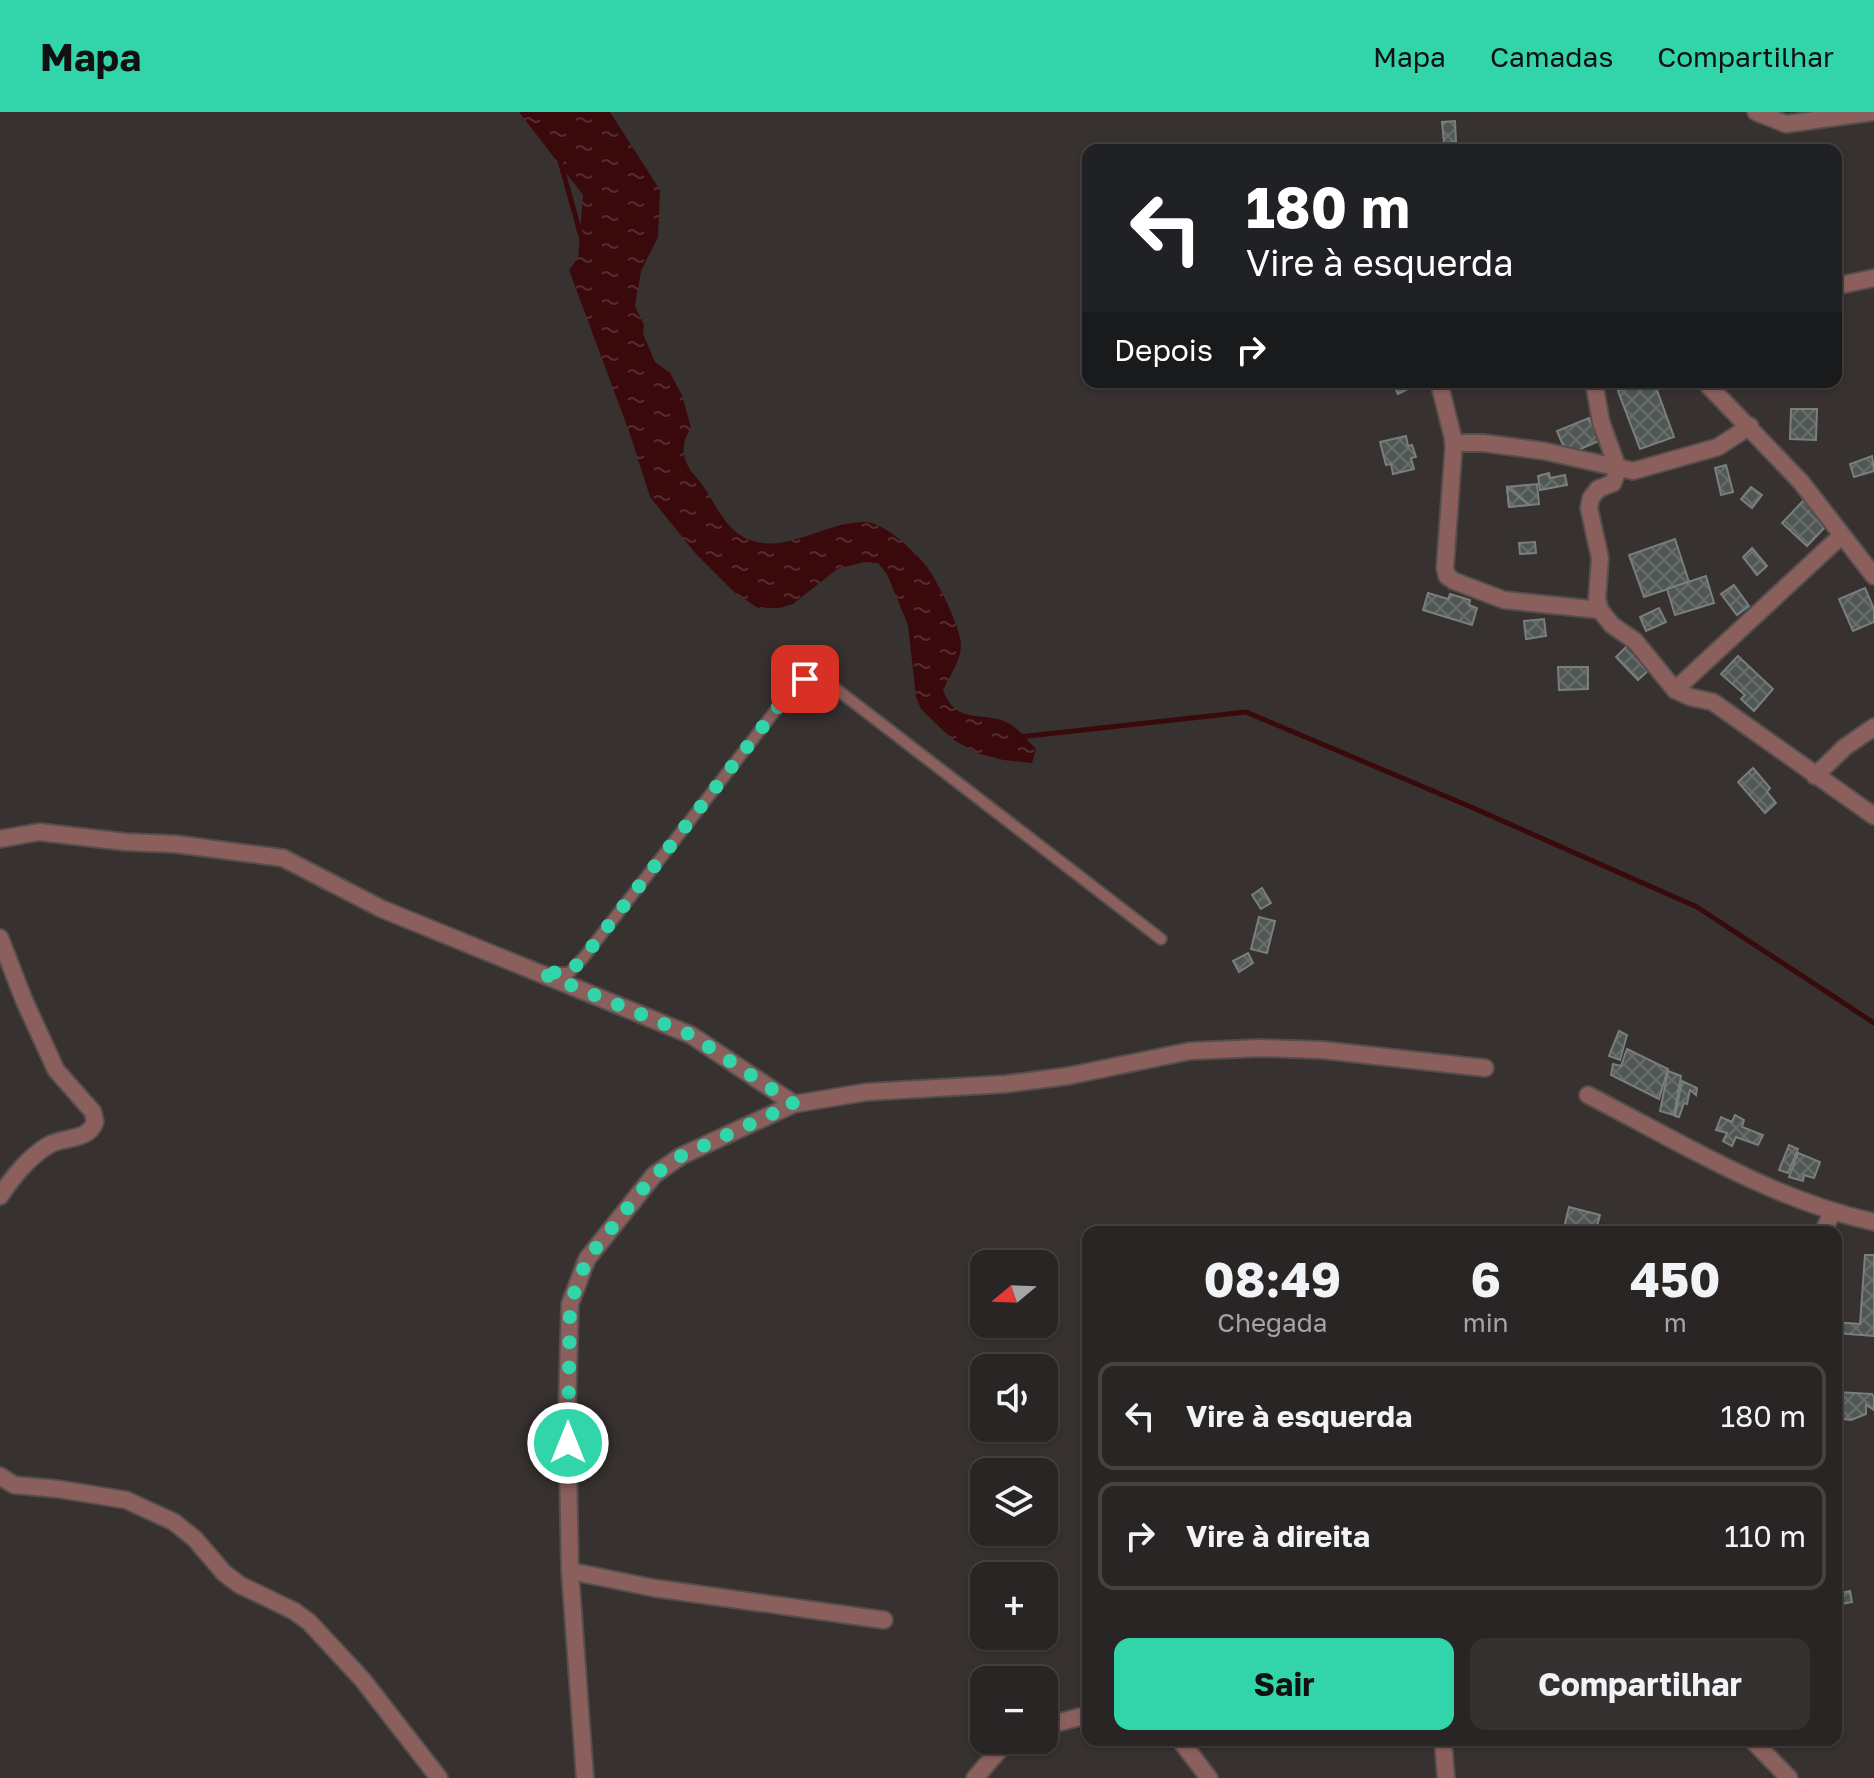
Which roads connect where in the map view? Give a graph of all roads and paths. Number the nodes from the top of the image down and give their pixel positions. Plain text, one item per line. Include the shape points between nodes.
1 (1756, 112) edge
2 (1873, 112) edge
3 (1874, 278) edge
4 (1842, 285) edge
5 (1440, 388) edge
6 (1595, 388) edge
7 (1710, 388) edge
8 (1750, 426) junction
9 (1453, 443) junction
10 (1618, 469) junction
11 (1841, 536) junction
12 (1874, 576) edge
13 (1600, 610) junction
14 (1675, 690) junction
15 (1874, 727) edge
16 (1815, 776) junction
17 (1874, 816) edge
18 (0, 839) edge
19 (0, 938) edge
20 (1161, 939) dead end
21 (539, 972) junction
22 (1485, 1068) dead end
23 (1588, 1095) dead end
24 (794, 1104) junction
25 (0, 1196) edge
26 (1832, 1213) junction
27 (1874, 1222) edge
28 (1826, 1226) edge
29 (0, 1476) edge
30 (570, 1571) junction
31 (884, 1620) dead end
32 (1082, 1716) edge
33 (1058, 1722) edge
34 (1185, 1746) edge
35 (1443, 1746) edge
36 (1758, 1746) edge
37 (996, 1754) edge
38 (439, 1778) edge
39 (585, 1778) edge
40 (975, 1778) edge
41 (1209, 1778) edge
42 (1446, 1778) edge
43 (1789, 1778) edge

1 - 2 street via 1786,124
3 - 4 street
5 - 9 street
6 - 10 street
7 - 8 street
8 - 10 street via 1709,451 1633,471
8 - 11 street
9 - 10 street via 1544,451
9 - 13 street via 1447,576 1504,600
10 - 13 street via 1613,483 1591,498 1589,508 1600,558
11 - 12 street
11 - 14 street
13 - 14 street via 1635,641
14 - 16 street via 1713,702
15 - 16 street
16 - 17 street
18 - 21 street via 39,832 283,858 382,909
19 - 25 street via 56,1070 93,1112 95,1122 86,1134 50,1144 26,1162
20 - 21 lane via 818,675 805,679 782,702 569,973
21 - 24 street via 691,1035
22 - 24 street via 1322,1050 1190,1051 1068,1076 867,1092
23 - 26 street via 1756,1181
24 - 30 street via 681,1156 654,1175 587,1259 570,1304
26 - 27 street
26 - 28 street
29 - 38 street via 14,1485 126,1500 174,1522 240,1585 309,1622 362,1679
30 - 31 street
30 - 39 street
32 - 33 street
34 - 41 street
35 - 42 street
36 - 43 street
37 - 40 street

